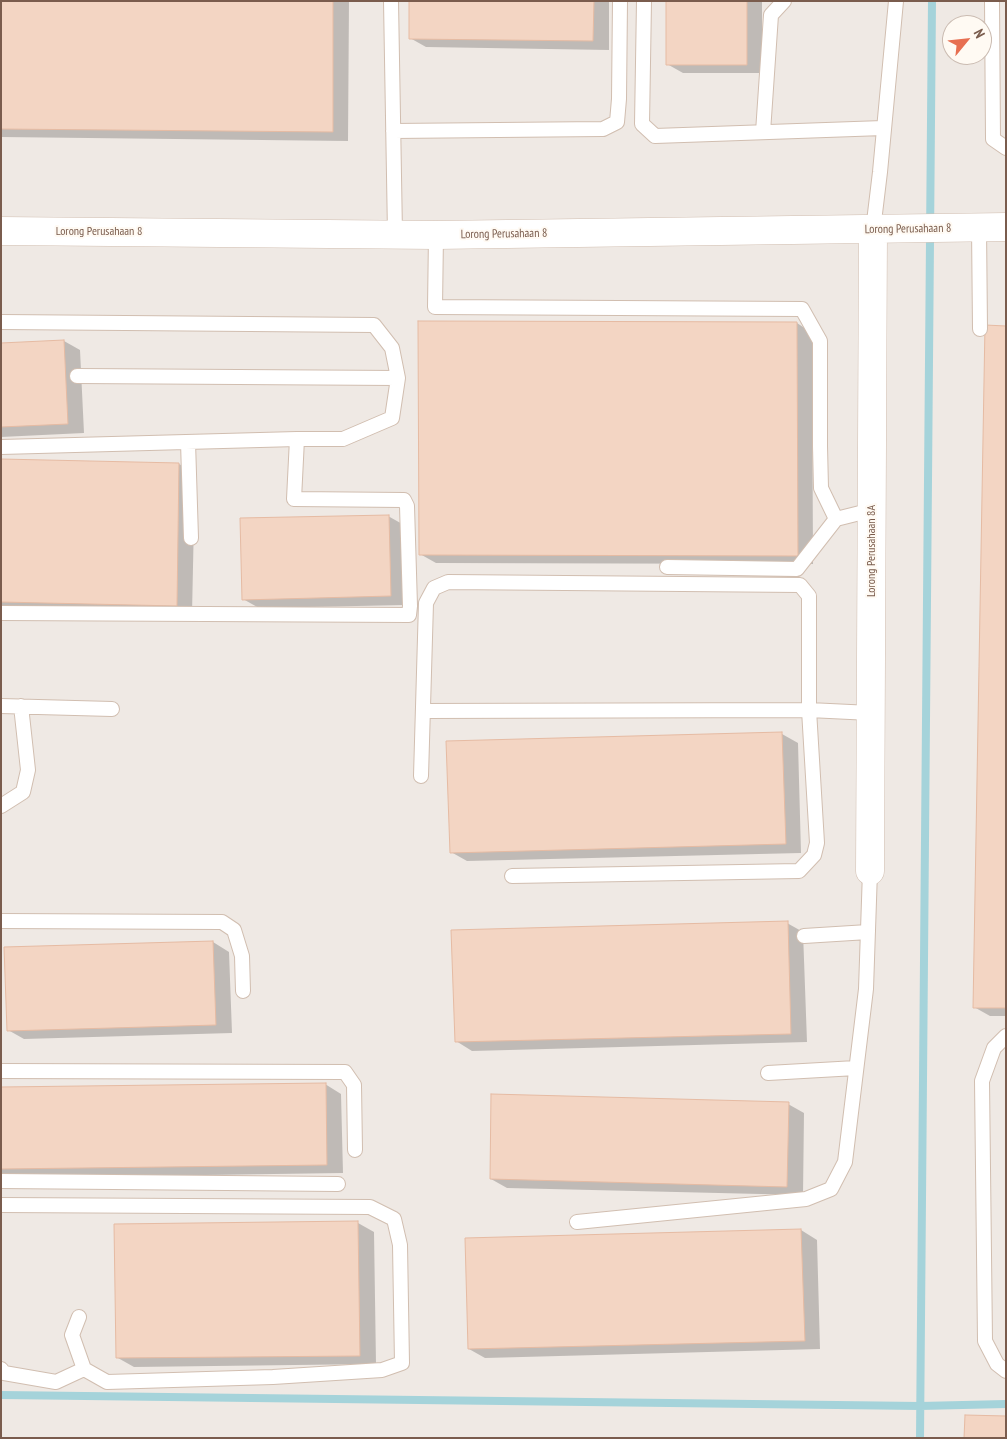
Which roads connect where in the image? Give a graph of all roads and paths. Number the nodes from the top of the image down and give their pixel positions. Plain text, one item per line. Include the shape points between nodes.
1 (390, 1) edge
2 (620, 1) edge
3 (644, 1) edge
4 (784, 1) edge
5 (896, 1) edge
6 (992, 1) edge
7 (883, 128) junction
8 (393, 130) junction
9 (763, 132) junction
10 (1006, 148) edge
11 (982, 227) edge
12 (873, 230) junction
13 (1, 231) edge
14 (396, 234) junction
15 (436, 235) junction
16 (1, 322) edge
17 (980, 329) dead end
18 (77, 376) dead end
19 (398, 378) junction
20 (297, 439) junction
21 (188, 442) junction
22 (1, 447) edge
23 (872, 510) junction
24 (836, 519) junction
25 (191, 538) dead end
26 (667, 567) dead end
27 (1, 613) edge
28 (1, 706) edge
29 (21, 706) junction
30 (112, 709) dead end
31 (809, 710) junction
32 (423, 711) junction
33 (871, 713) junction
34 (421, 776) dead end
35 (1, 806) edge
36 (870, 871) joint
37 (512, 876) dead end
38 (1, 921) edge
39 (868, 932) junction
40 (804, 936) dead end
41 (243, 992) dead end
42 (1006, 1036) edge
43 (856, 1068) junction
44 (1, 1071) edge
45 (768, 1073) dead end
46 (355, 1150) dead end
47 (1, 1181) edge
48 (338, 1184) dead end
49 (1, 1205) edge
50 (577, 1222) dead end
51 (79, 1316) dead end
52 (1, 1369) edge
53 (84, 1369) junction
54 (1006, 1371) edge

1 - 8 lane
2 - 8 lane via 617,122 603,129
3 - 9 lane via 642,124 655,136
4 - 9 lane via 771,15
5 - 7 lane
6 - 10 lane via 993,139
7 - 9 lane
7 - 12 lane
8 - 14 lane
11 - 12 street, Lorong Perusahaan 8
11 - 17 lane
12 - 15 street, Lorong Perusahaan 8
12 - 23 street, Lorong Perusahaan 8A
13 - 14 street, Lorong Perusahaan 8
14 - 15 street, Lorong Perusahaan 8
15 - 24 lane via 435,307 802,309 820,341 821,488
16 - 19 lane via 374,325 392,348
18 - 19 lane
19 - 20 lane via 392,418 343,440
20 - 21 lane
20 - 27 lane via 294,499 404,500 407,506 409,615
21 - 22 lane
21 - 25 lane
23 - 24 lane
23 - 33 street, Lorong Perusahaan 8A
24 - 26 lane via 797,569
28 - 29 lane
29 - 30 lane
29 - 35 lane via 28,770 23,792
31 - 32 lane
31 - 32 lane via 809,596 800,585 448,582 434,588 426,603
31 - 33 lane
31 - 37 lane via 817,843 814,855 799,871
32 - 34 lane
33 - 36 street, Lorong Perusahaan 8A
36 - 39 lane
38 - 41 lane via 222,922 234,930 242,956
39 - 40 lane
39 - 43 lane via 866,989
42 - 54 lane via 994,1048 982,1081 984,1341 997,1364
43 - 45 lane
43 - 50 lane via 845,1162 831,1189 806,1199
44 - 46 lane via 345,1072 354,1085
47 - 48 lane
49 - 53 lane via 370,1207 394,1219 400,1245 402,1363 382,1370 107,1382
51 - 53 lane via 72,1335
52 - 53 lane via 4,1373 56,1382

